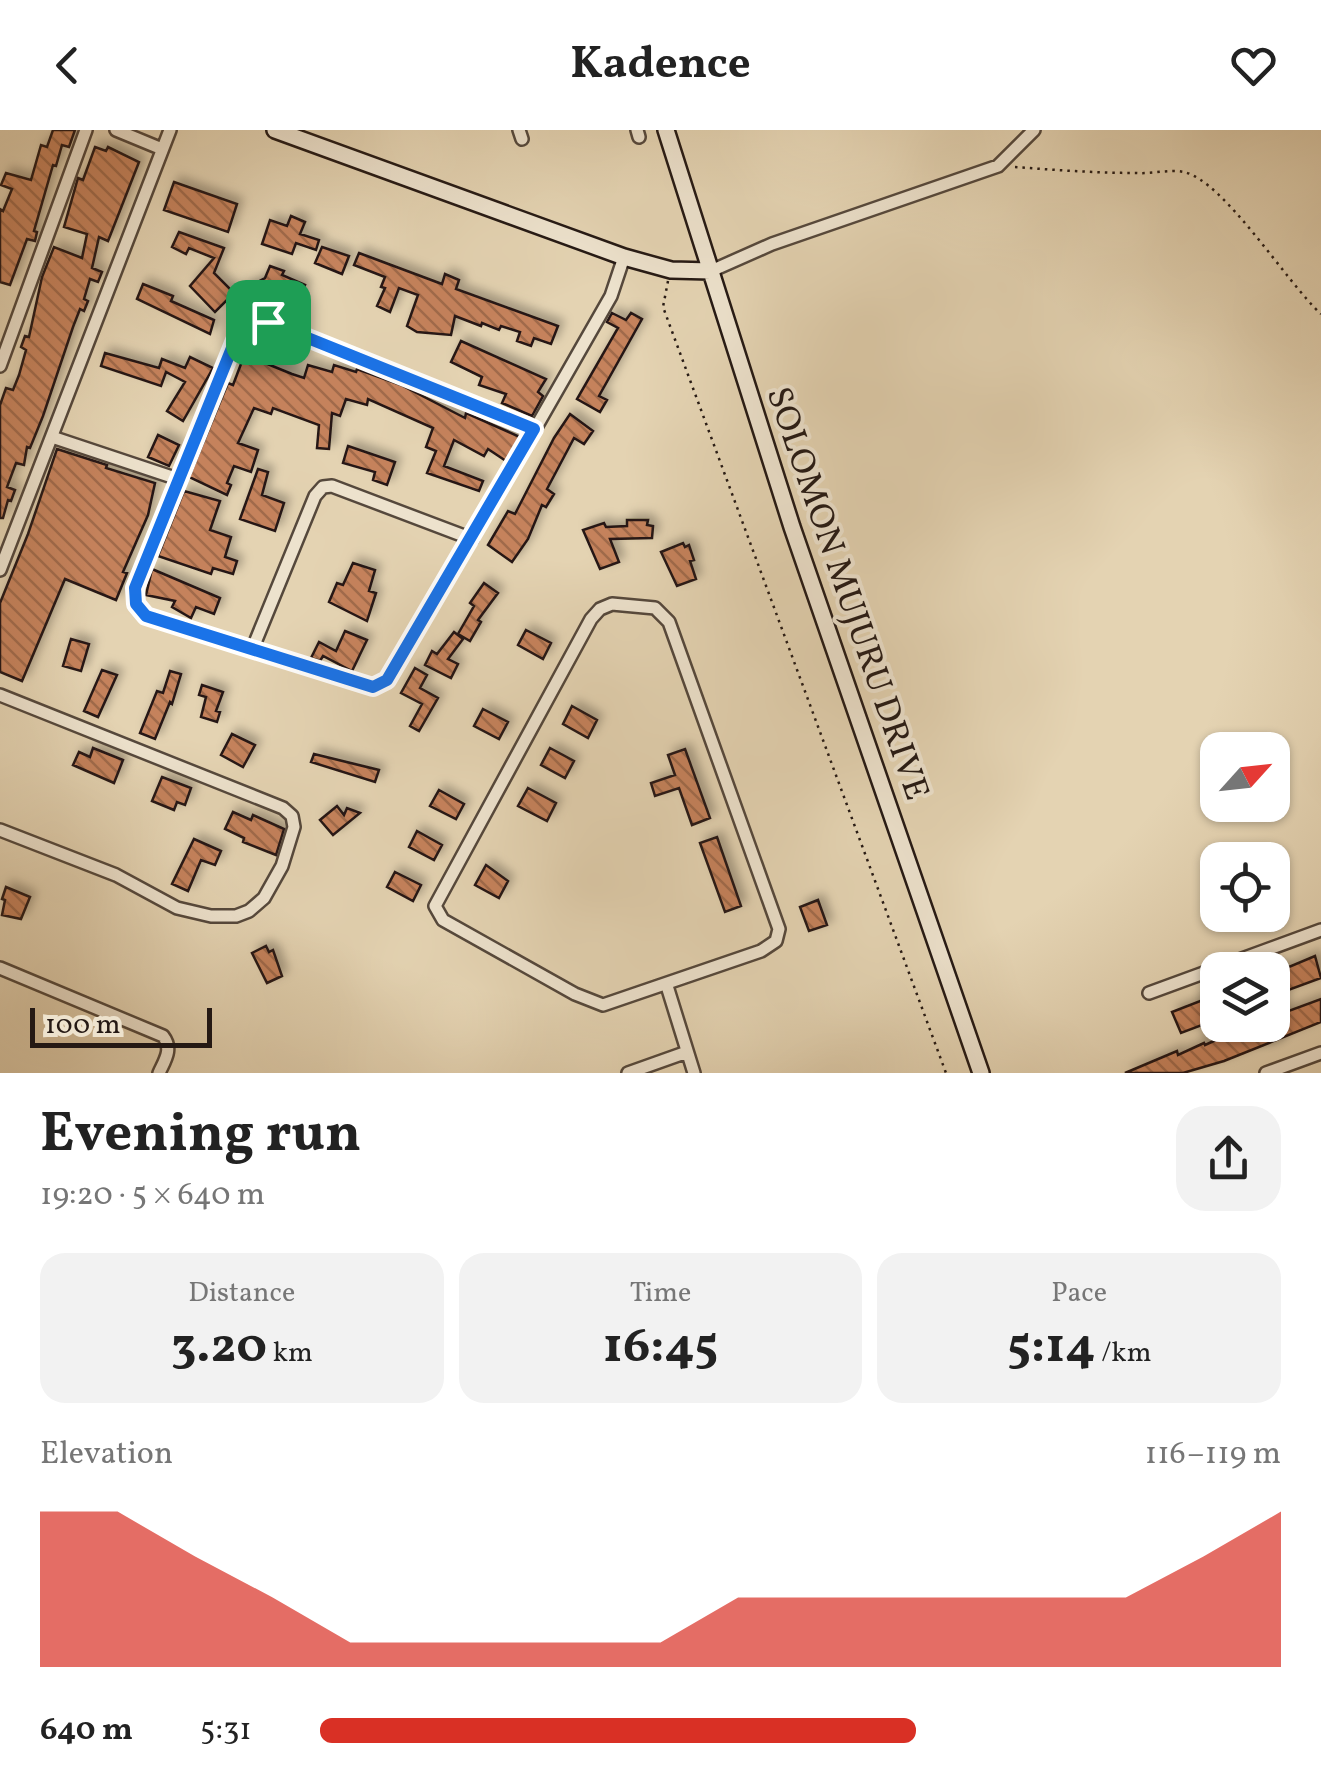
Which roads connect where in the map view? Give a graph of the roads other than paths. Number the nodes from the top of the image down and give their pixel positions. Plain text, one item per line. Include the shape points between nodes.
1 (86, 130) edge
2 (116, 130) edge
3 (170, 130) edge
4 (275, 130) edge
5 (666, 130) edge
6 (1034, 130) edge
7 (162, 149) junction
8 (624, 256) junction
9 (711, 271) junction
10 (0, 366) edge
11 (534, 429) junction
12 (52, 437) junction
13 (178, 479) junction
14 (472, 539) junction
15 (0, 570) edge
16 (252, 650) junction
17 (0, 695) edge
18 (0, 830) edge
19 (1321, 930) edge
20 (0, 968) edge
21 (667, 986) junction
22 (1149, 993) dead end
23 (687, 1052) junction
24 (1321, 1053) edge
25 (159, 1073) edge
26 (628, 1073) edge
27 (694, 1073) edge
28 (982, 1073) edge
29 (1266, 1073) edge

1 - 10 street
2 - 7 street
3 - 7 street
4 - 8 street
5 - 9 street, SOLOMON MUJURU DRIVE
6 - 9 street via 998,166
7 - 12 street
8 - 9 street via 671,270
8 - 11 street via 611,296
9 - 28 street, SOLOMON MUJURU DRIVE via 792,527
11 - 13 street via 268,322 252,324 236,338
11 - 14 street
12 - 13 street
12 - 15 street
13 - 16 street via 135,588 136,604 146,616
14 - 16 street via 379,686
14 - 16 street via 323,487
17 - 18 street via 283,808 294,827 264,898 244,914 225,917 176,908 116,875
19 - 22 street
20 - 25 street via 163,1036 168,1056
21 - 21 street via 767,948 779,929 669,622 655,608 612,604 590,619 435,906 443,920 594,1002
21 - 23 street
23 - 26 street
23 - 27 street
24 - 29 street

